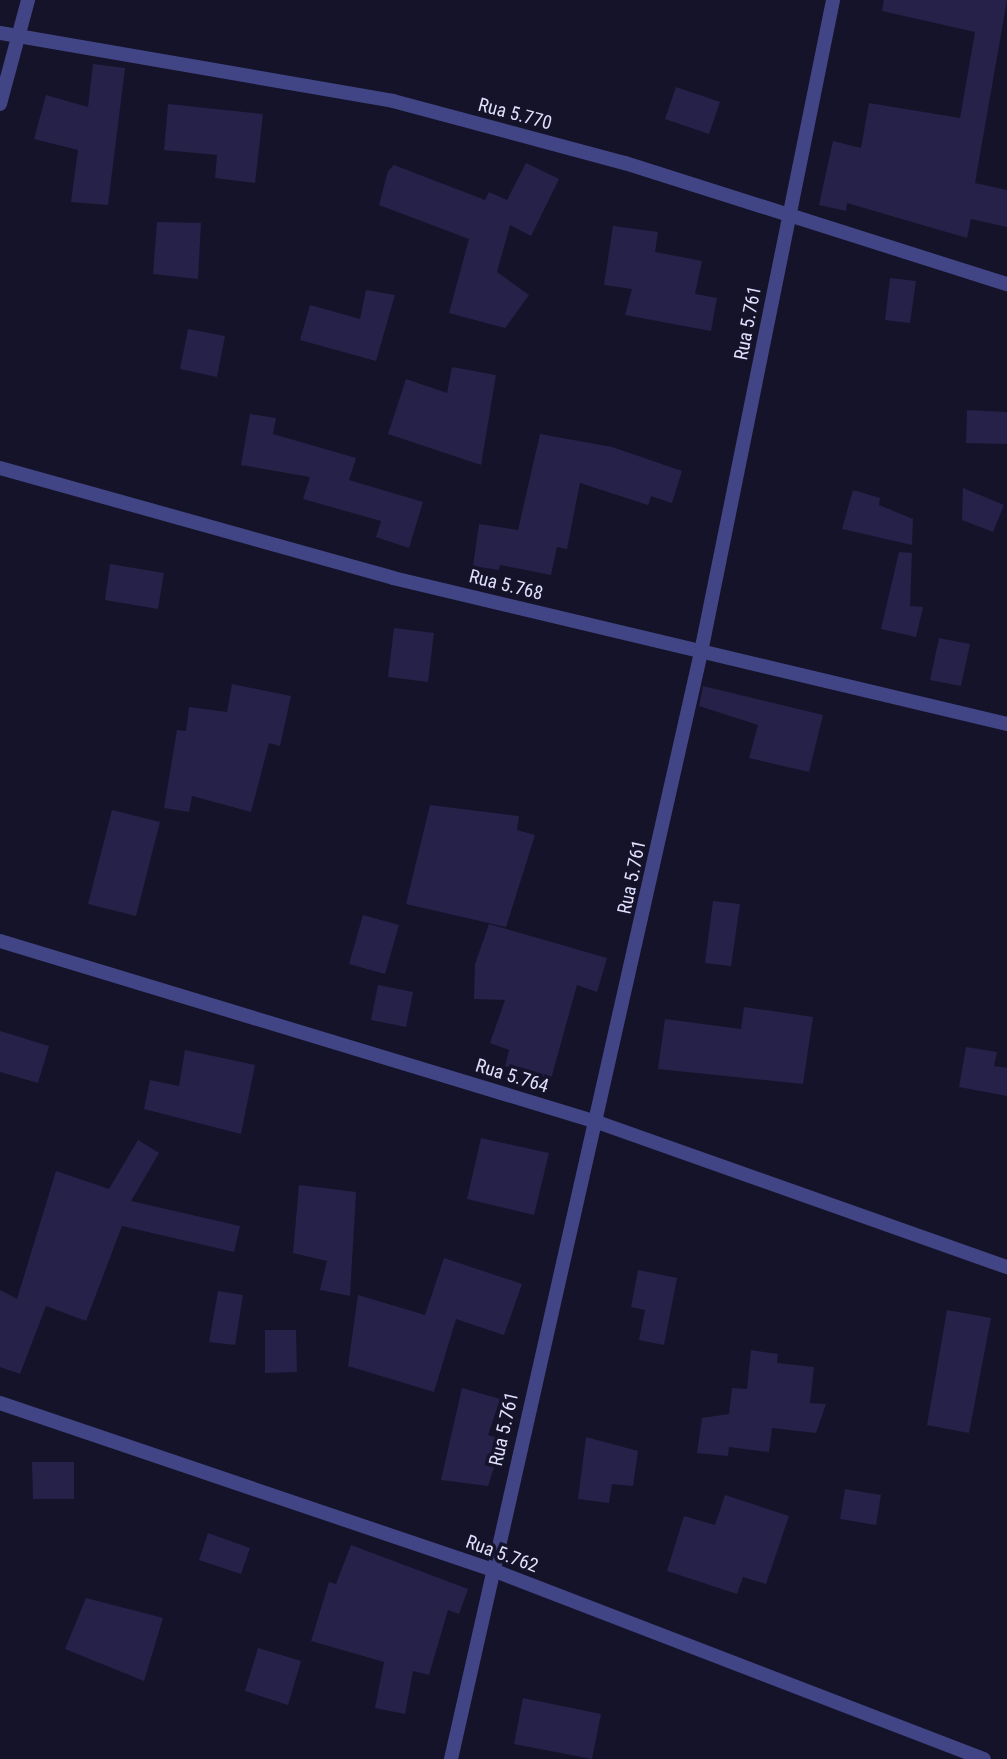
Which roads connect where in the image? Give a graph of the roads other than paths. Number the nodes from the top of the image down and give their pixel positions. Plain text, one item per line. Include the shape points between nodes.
1 (28, 0) edge
2 (833, 0) edge
3 (0, 33) edge
4 (16, 36) junction
5 (0, 104) edge
6 (789, 218) junction
7 (1007, 284) edge
8 (0, 468) edge
9 (701, 652) junction
10 (1007, 724) edge
11 (0, 941) edge
12 (597, 1122) junction
13 (1007, 1267) edge
14 (0, 1403) edge
15 (490, 1569) junction
16 (451, 1759) edge
17 (984, 1759) edge

1 - 4 street
2 - 6 street, Rua 5.761
3 - 4 street, Rua 5.770
4 - 5 street
4 - 6 street, Rua 5.770 via 235,69 393,101 625,163
6 - 7 street, Rua 5.770
6 - 9 street, Rua 5.761
8 - 9 street, Rua 5.768 via 393,578
9 - 10 street, Rua 5.768
9 - 12 street, Rua 5.761
11 - 12 street, Rua 5.764
12 - 13 street, Rua 5.764
12 - 15 street, Rua 5.761
14 - 15 street, Rua 5.762
15 - 16 street, Rua 5.761
15 - 17 street, Rua 5.762

